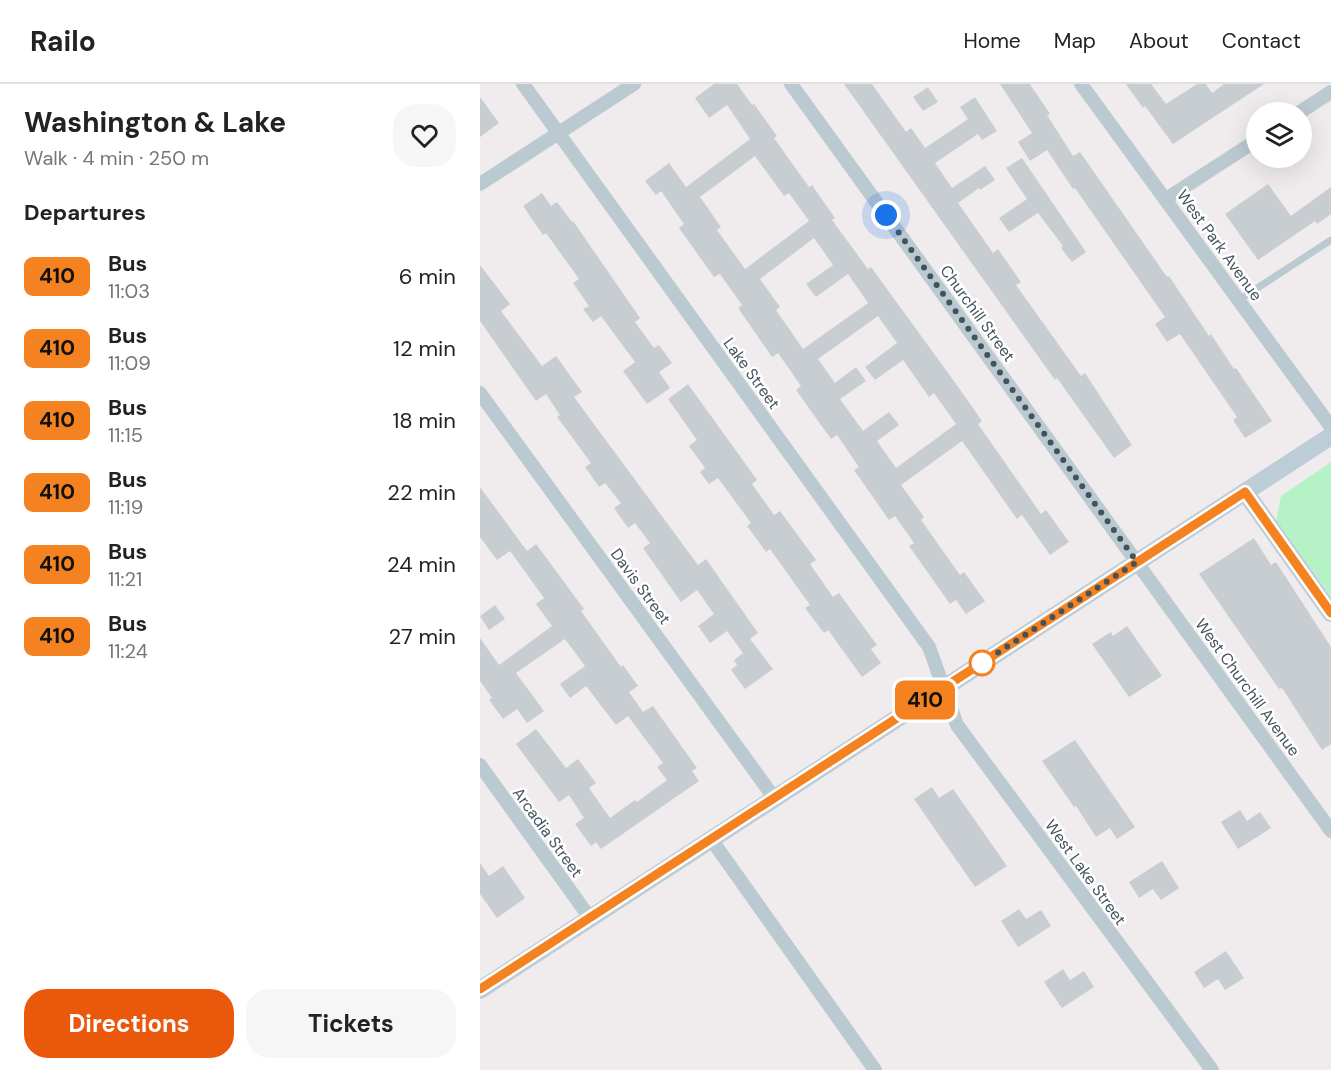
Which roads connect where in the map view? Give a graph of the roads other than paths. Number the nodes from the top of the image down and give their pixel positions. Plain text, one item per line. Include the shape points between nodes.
1 (523, 84) edge
2 (634, 84) edge
3 (791, 84) edge
4 (1082, 84) edge
5 (1331, 92) edge
6 (1312, 104) edge
7 (559, 133) junction
8 (1246, 147) edge
9 (480, 184) edge
10 (1166, 200) junction
11 (1331, 240) edge
12 (1239, 300) junction
13 (480, 393) edge
14 (1331, 427) edge
15 (1331, 436) edge
16 (1245, 492) junction
17 (1137, 562) junction
18 (1331, 613) edge
19 (944, 688) junction
20 (480, 765) edge
21 (775, 799) junction
22 (1331, 831) edge
23 (711, 839) junction
24 (590, 918) junction
25 (480, 990) edge
26 (875, 1070) edge
27 (1212, 1070) edge

1 - 7 street, Lake Street
2 - 7 street
3 - 17 street, Churchill Street
4 - 10 street, West Park Avenue
5 - 6 street
7 - 9 street
7 - 19 street, Lake Street via 929,647
8 - 10 street
10 - 12 street, West Park Avenue
11 - 12 lane
12 - 14 street, West Park Avenue
13 - 21 street, Davis Street
15 - 16 street
16 - 17 street
16 - 18 street
17 - 19 street
17 - 22 street, West Churchill Avenue
19 - 21 street
19 - 27 street, West Lake Street via 957,725
20 - 24 street, Arcadia Street
21 - 23 street
23 - 24 street
23 - 26 street
24 - 25 street

